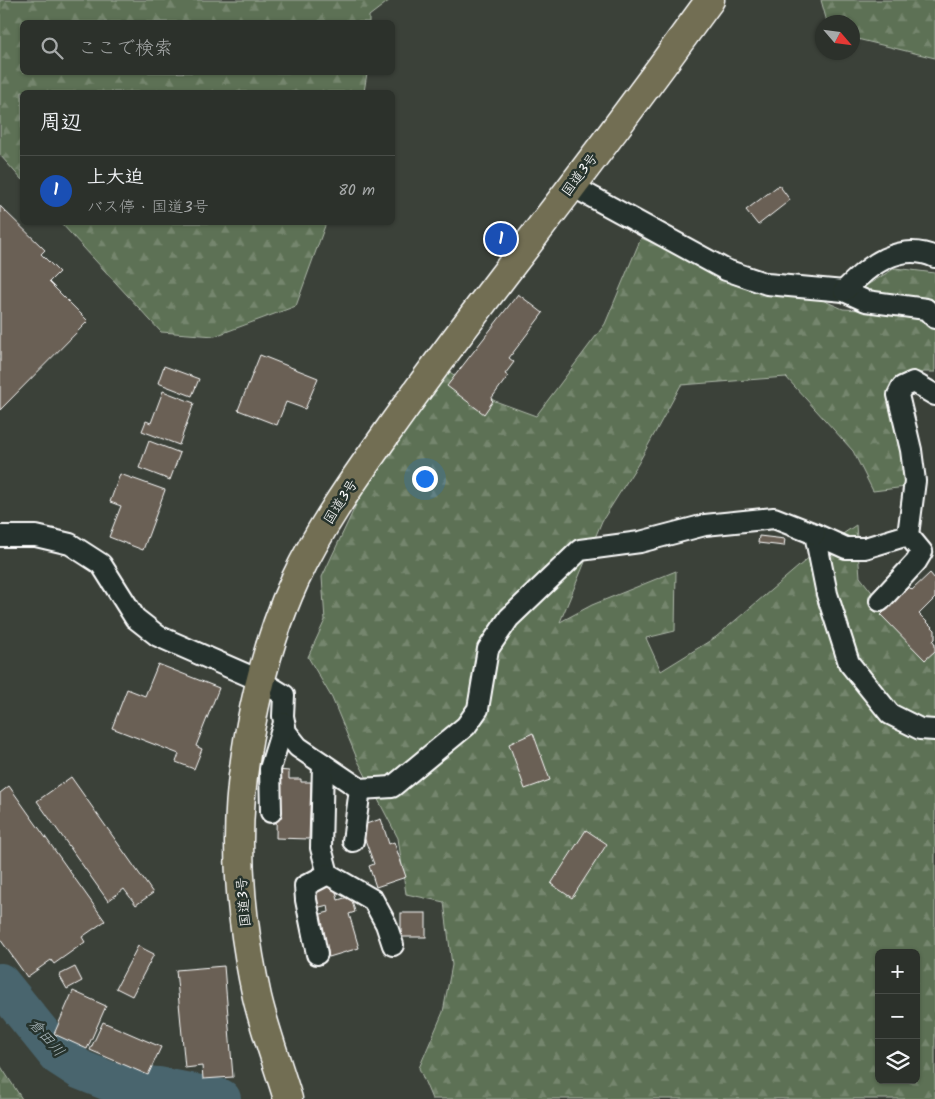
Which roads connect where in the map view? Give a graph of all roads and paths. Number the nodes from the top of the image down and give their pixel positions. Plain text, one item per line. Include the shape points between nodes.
1 (710, 0) edge
2 (572, 186) junction
3 (935, 257) edge
4 (844, 291) junction
5 (935, 318) edge
6 (935, 377) edge
7 (913, 382) junction
8 (935, 395) edge
9 (815, 534) junction
10 (908, 535) junction
11 (0, 536) edge
12 (929, 557) edge
13 (880, 601) dead end
14 (261, 681) junction
15 (284, 723) junction
16 (935, 730) edge
17 (323, 764) junction
18 (360, 789) junction
19 (271, 812) dead end
20 (354, 841) dead end
21 (328, 874) junction
22 (393, 945) dead end
23 (317, 954) dead end
24 (288, 1099) edge

1 - 2 highway, 国道3号
2 - 4 street via 726,270 767,284
2 - 14 highway, 国道3号 via 433,367 328,520 295,580
3 - 4 street via 912,251 892,254 858,276
4 - 5 street via 866,301 926,309
6 - 7 street
7 - 8 street
7 - 10 street via 902,387 898,395 915,481
9 - 10 street via 846,548 865,548
9 - 16 street via 827,594 849,663 890,714 920,729
9 - 18 street via 774,518 705,525 640,542 580,550 508,618 488,649 478,709 466,726 392,786
10 - 12 street
11 - 14 street via 36,536 70,544 101,564 135,618 158,636
12 - 13 street via 916,562
14 - 15 street via 284,695
14 - 24 highway, 国道3号 via 243,784 239,840 242,901 258,1001
15 - 17 street via 286,732 298,747
15 - 19 street via 270,769
17 - 18 street
17 - 21 street via 321,848
18 - 20 street
21 - 22 street via 373,900
21 - 23 street via 305,886

